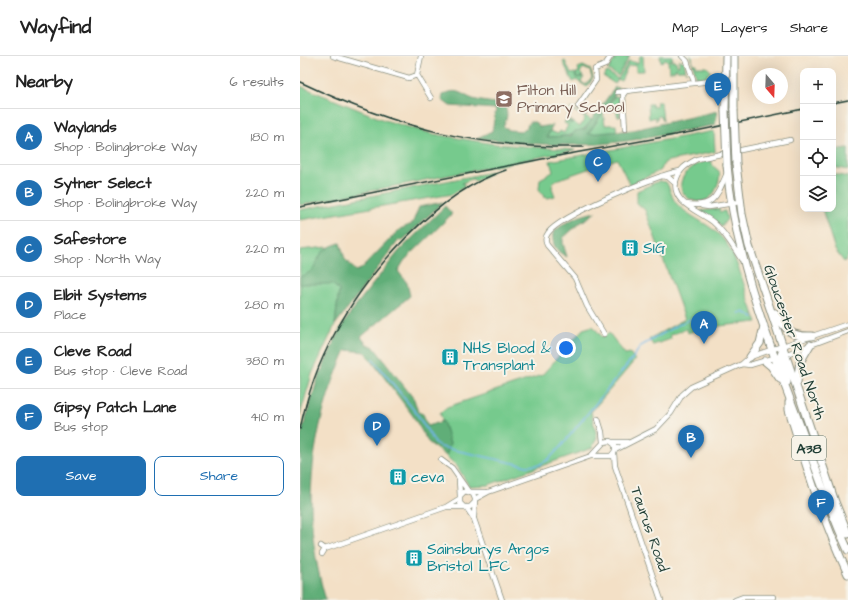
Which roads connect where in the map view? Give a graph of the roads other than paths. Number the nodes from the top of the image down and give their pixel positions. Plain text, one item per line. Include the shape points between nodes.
1 (421, 56) edge
2 (611, 56) edge
3 (682, 56) edge
4 (726, 56) edge
5 (734, 56) edge
6 (336, 57) edge
7 (726, 74) junction
8 (417, 75) junction
9 (693, 79) dead end
10 (711, 81) junction
11 (626, 91) junction
12 (726, 91) junction
13 (617, 92) dead end
14 (431, 98) dead end
15 (573, 104) dead end
16 (578, 106) junction
17 (585, 111) dead end
18 (625, 129) dead end
19 (790, 140) dead end
20 (727, 168) junction
21 (680, 171) junction
22 (661, 176) junction
23 (676, 184) junction
24 (740, 202) junction
25 (684, 203) junction
26 (732, 204) junction
27 (701, 206) junction
28 (744, 263) junction
29 (769, 305) junction
30 (848, 324) edge
31 (764, 326) junction
32 (848, 331) edge
33 (604, 334) dead end
34 (812, 336) junction
35 (810, 345) junction
36 (784, 346) junction
37 (779, 354) junction
38 (750, 357) junction
39 (765, 361) junction
40 (742, 364) junction
41 (797, 386) junction
42 (786, 389) junction
43 (598, 419) dead end
44 (602, 432) junction
45 (812, 432) junction
46 (603, 442) junction
47 (610, 442) junction
48 (629, 442) junction
49 (600, 448) junction
50 (615, 451) junction
51 (603, 455) junction
52 (591, 456) junction
53 (609, 456) junction
54 (441, 460) dead end
55 (615, 466) junction
56 (459, 480) junction
57 (469, 492) junction
58 (488, 492) junction
59 (460, 497) junction
60 (475, 501) junction
61 (832, 503) junction
62 (446, 507) junction
63 (465, 507) junction
64 (474, 519) junction
65 (848, 522) edge
66 (848, 534) edge
67 (323, 550) dead end
68 (848, 550) edge
69 (848, 574) edge
70 (773, 597) dead end
71 (502, 600) edge
72 (661, 600) edge
73 (735, 600) edge

1 - 8 street
2 - 16 street via 605,65 595,69 596,79
3 - 9 street via 688,61
4 - 7 main road, A38
5 - 24 main road, Gloucester Road North, bridge via 736,164
6 - 8 street via 409,78
7 - 10 street
7 - 12 main road, A38
8 - 14 street
10 - 11 street
10 - 12 street
11 - 13 street
11 - 18 street via 622,95
12 - 20 main road, A38, bridge
15 - 16 street
16 - 17 street
19 - 21 street via 702,158
20 - 26 main road, A38
20 - 27 street via 718,194
21 - 22 street
21 - 23 street
22 - 23 street via 668,177
22 - 33 street via 562,220 545,238 547,245 575,278 587,306
23 - 25 street via 677,195
24 - 26 street
24 - 29 main road, Gloucester Road North via 749,246
25 - 27 street
25 - 28 street via 714,223
26 - 27 street
26 - 28 main road, A38
28 - 31 main road, Gloucester Road North / A38
29 - 34 main road via 789,332 799,336
29 - 36 main road, Gloucester Road North
30 - 34 street
31 - 37 main road, Gloucester Road North / A38
31 - 38 main road via 760,343
32 - 35 street
34 - 36 street
35 - 37 street
35 - 41 main road via 800,362
36 - 37 main road
37 - 38 street
37 - 39 street
37 - 41 main road, Gloucester Road North / A38
37 - 42 main road via 787,378
38 - 40 street
39 - 40 street via 750,365
39 - 42 main road
40 - 48 street via 691,386 663,423 645,436
41 - 45 main road, Gloucester Road North / A38
42 - 61 main road, Gloucester Road North / A38
42 - 69 main road via 789,410 808,470
43 - 44 street
44 - 46 street
44 - 47 street
45 - 61 main road, Gloucester Road North / A38
45 - 65 main road via 817,439
46 - 47 street
46 - 49 street
47 - 48 street
47 - 50 street
48 - 50 street
49 - 51 street
49 - 52 street
50 - 53 street
50 - 55 street, Taurus Road
51 - 52 street
51 - 53 street
52 - 58 street
53 - 55 street, Taurus Road
54 - 56 street via 452,468
55 - 72 street, Taurus Road
56 - 57 street
56 - 59 street
57 - 58 street
57 - 59 street via 464,492
57 - 60 street
58 - 60 street
59 - 62 street
59 - 63 street via 460,503
60 - 63 street
60 - 64 street
61 - 66 main road, Gloucester Road North / A38
61 - 68 main road, Gloucester Road North / A38
62 - 63 street
62 - 67 street
63 - 64 street
64 - 71 street
70 - 73 street via 743,597

